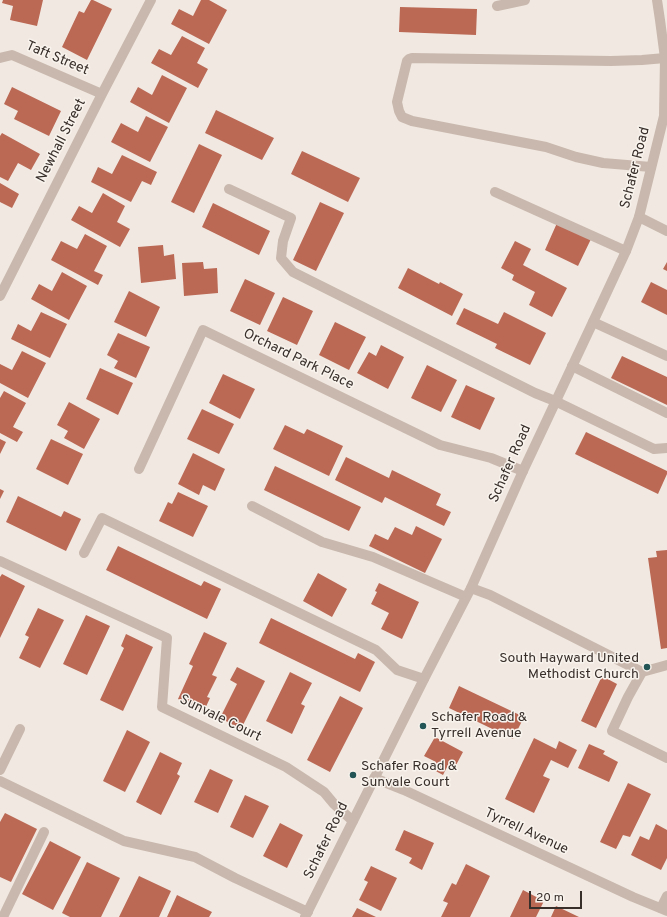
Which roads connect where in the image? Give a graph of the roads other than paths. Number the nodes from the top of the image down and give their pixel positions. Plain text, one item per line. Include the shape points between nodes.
1 (151, 0) edge
2 (525, 0) edge
3 (657, 0) edge
4 (497, 6) dead end
5 (664, 20) edge
6 (0, 58) edge
7 (665, 58) junction
8 (102, 94) junction
9 (665, 116) edge
10 (651, 166) junction
11 (229, 189) dead end
12 (495, 192) dead end
13 (639, 217) junction
14 (667, 231) edge
15 (626, 251) junction
16 (0, 296) edge
17 (594, 322) junction
18 (667, 356) edge
19 (572, 366) junction
20 (555, 401) junction
21 (667, 413) edge
22 (667, 448) edge
23 (139, 468) dead end
24 (523, 470) junction
25 (252, 506) dead end
26 (84, 553) dead end
27 (0, 561) edge
28 (469, 593) junction
29 (667, 665) edge
30 (642, 672) junction
31 (424, 679) junction
32 (20, 729) dead end
33 (667, 758) edge
34 (0, 770) edge
35 (374, 778) junction
36 (0, 781) edge
37 (353, 821) junction
38 (44, 832) dead end
39 (667, 896) edge
40 (664, 909) edge
41 (306, 914) edge
42 (3, 917) edge

1 - 8 street, Newhall Street
2 - 4 street
3 - 5 street, Schafer Road
5 - 7 street, Schafer Road
6 - 8 street, Taft Street via 12,55
7 - 9 street, Schafer Road
7 - 10 street via 611,61 412,58 407,61 397,102 402,117 412,121 546,147 603,163
8 - 16 street, Newhall Street
9 - 10 street, Schafer Road
10 - 13 street, Schafer Road
11 - 20 street via 291,218 282,241 281,258 293,272
12 - 15 street
13 - 14 street
13 - 15 street, Schafer Road
15 - 17 street, Schafer Road
17 - 18 street
17 - 19 street, Schafer Road
19 - 20 street, Schafer Road
19 - 21 street
20 - 22 street via 654,449
20 - 24 street, Schafer Road
23 - 24 street, Orchard Park Place via 203,330 440,445 491,458
24 - 28 street, Schafer Road
25 - 28 street via 322,542 373,557
26 - 31 street via 102,518 376,650 397,670
27 - 37 street, Sunvale Court via 167,638 162,707 286,767 324,792
28 - 30 street via 490,595
28 - 31 street, Schafer Road
29 - 30 street
30 - 33 street via 612,731
31 - 35 street, Schafer Road
32 - 34 street
35 - 37 street, Schafer Road
35 - 40 street, Tyrrell Avenue via 633,898
36 - 41 street via 124,841 196,857
37 - 41 street, Schafer Road
38 - 42 street
39 - 40 street

